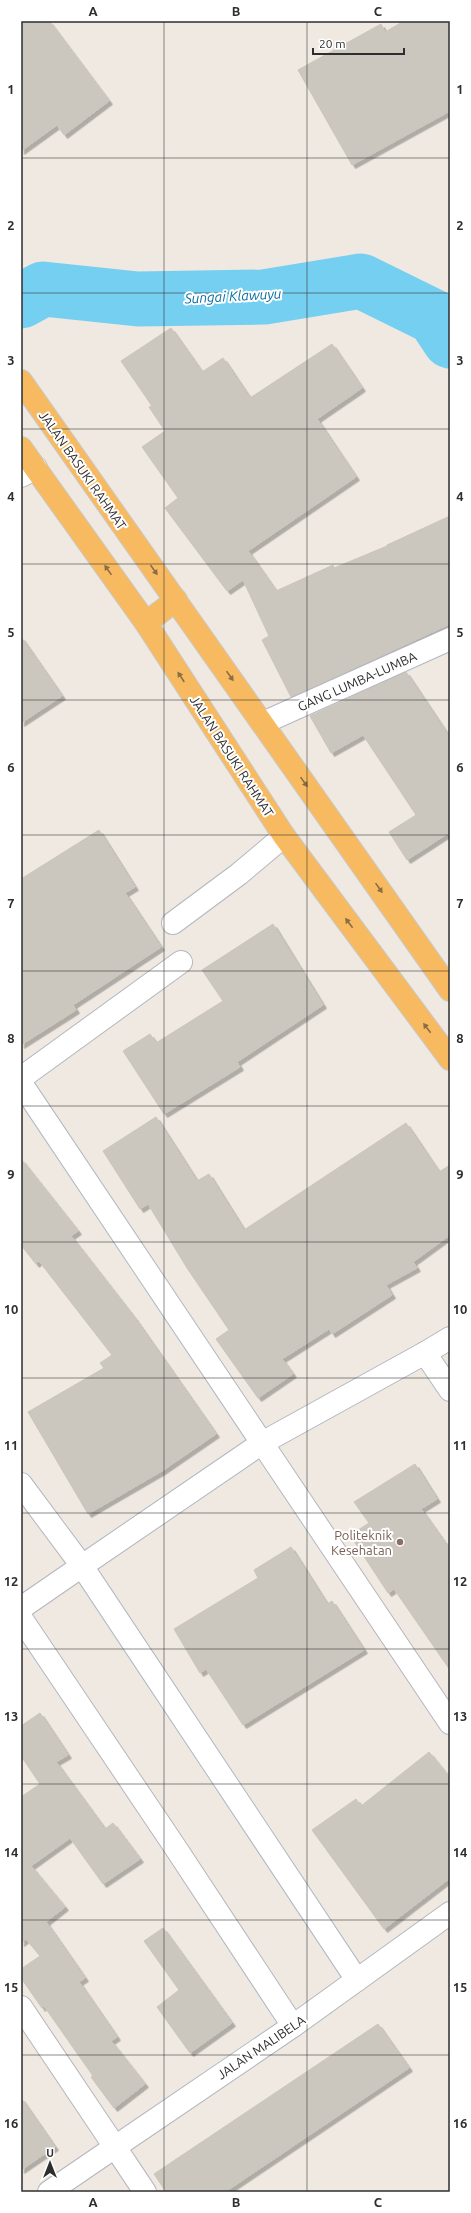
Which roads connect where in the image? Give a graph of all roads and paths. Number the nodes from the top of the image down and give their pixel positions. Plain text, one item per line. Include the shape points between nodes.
1 (21, 381) edge
2 (21, 448) edge
3 (28, 472) edge
4 (176, 600) junction
5 (146, 623) junction
6 (450, 639) edge
7 (263, 723) junction
8 (284, 836) junction
9 (173, 923) dead end
10 (181, 962) dead end
11 (450, 990) edge
12 (450, 1059) edge
13 (21, 1078) edge
14 (24, 1095) edge
15 (450, 1338) edge
16 (425, 1354) junction
17 (450, 1390) edge
18 (262, 1444) junction
19 (21, 1484) edge
20 (82, 1566) junction
21 (21, 1608) edge
22 (21, 1618) edge
23 (450, 1723) edge
24 (450, 1913) edge
25 (357, 1980) junction
26 (21, 2007) edge
27 (293, 2026) junction
28 (115, 2147) junction
29 (49, 2192) edge
30 (145, 2192) edge

1 -> 4 highway, JALAN BASUKI RAHMAT
2 - 3 highway, JALAN BASUKI RAHMAT
5 -> 3 highway, JALAN BASUKI RAHMAT
4 - 5 highway
4 -> 7 highway, JALAN BASUKI RAHMAT
8 -> 5 highway, JALAN BASUKI RAHMAT
6 - 7 street, GANG LUMBA-LUMBA
7 -> 11 highway, JALAN BASUKI RAHMAT
8 - 9 street via 239,874
12 -> 8 highway, JALAN BASUKI RAHMAT
10 - 13 street
14 - 18 street
15 - 16 street
16 - 17 street
16 - 18 street
18 - 20 street
18 - 23 street
19 - 20 street
20 - 21 street
20 - 25 street
22 - 27 street
24 - 25 street, JALAN MALIBELA
25 - 27 street, JALAN MALIBELA
26 - 28 street
27 - 28 street, JALAN MALIBELA
28 - 29 street, JALAN MALIBELA
28 - 30 street

